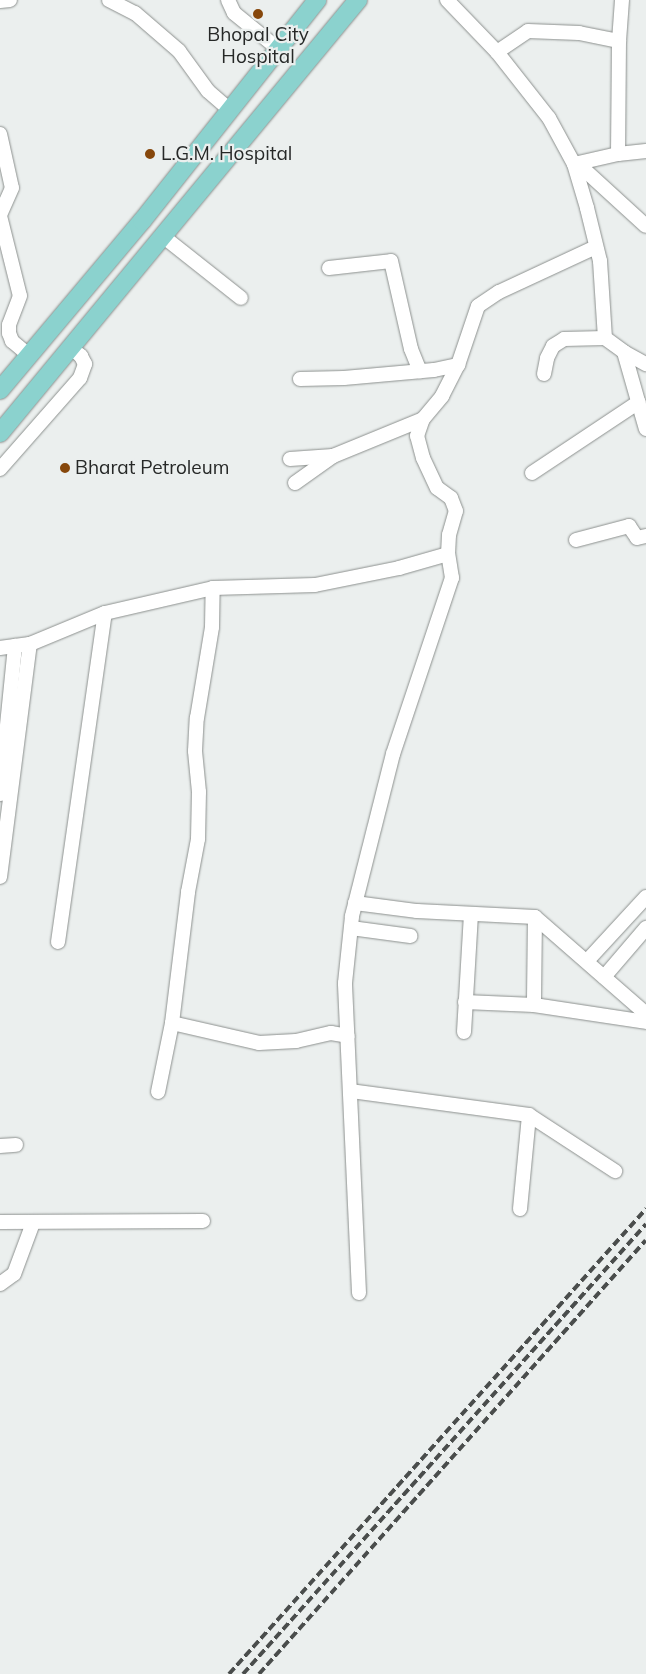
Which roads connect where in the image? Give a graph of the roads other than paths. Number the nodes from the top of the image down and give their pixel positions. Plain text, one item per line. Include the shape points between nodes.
1 (10, 0) edge
2 (110, 0) edge
3 (228, 0) edge
4 (317, 0) edge
5 (358, 0) edge
6 (447, 0) edge
7 (622, 0) edge
8 (0, 2) edge
9 (129, 4) edge
10 (619, 41) junction
11 (277, 48) junction
12 (498, 52) junction
13 (230, 110) junction
14 (0, 134) edge
15 (646, 151) edge
16 (618, 154) junction
17 (576, 164) junction
18 (0, 215) edge
19 (646, 226) edge
20 (164, 237) junction
21 (596, 247) junction
22 (329, 268) dead end
23 (241, 298) dead end
24 (4, 334) edge
25 (605, 338) junction
26 (71, 348) junction
27 (624, 352) junction
28 (30, 356) junction
29 (646, 364) edge
30 (458, 365) junction
31 (420, 371) junction
32 (544, 374) dead end
33 (300, 379) dead end
34 (0, 390) edge
35 (639, 402) junction
36 (423, 419) junction
37 (646, 429) edge
38 (0, 434) edge
39 (333, 456) junction
40 (290, 459) dead end
41 (0, 469) edge
42 (532, 473) dead end
43 (295, 482) dead end
44 (646, 536) edge
45 (576, 540) dead end
46 (448, 554) junction
47 (213, 588) junction
48 (105, 613) junction
49 (30, 644) junction
50 (14, 646) junction
51 (0, 648) edge
52 (4, 701) edge
53 (0, 794) edge
54 (0, 877) edge
55 (646, 897) edge
56 (355, 903) junction
57 (471, 914) junction
58 (535, 916) junction
59 (351, 928) junction
60 (646, 928) edge
61 (410, 936) dead end
62 (58, 942) dead end
63 (586, 962) junction
64 (604, 977) junction
65 (465, 1002) junction
66 (534, 1005) junction
67 (646, 1014) edge
68 (646, 1022) edge
69 (172, 1023) junction
70 (464, 1032) dead end
71 (348, 1036) junction
72 (351, 1091) junction
73 (158, 1092) dead end
74 (529, 1115) junction
75 (16, 1145) dead end
76 (0, 1146) edge
77 (615, 1171) dead end
78 (520, 1209) dead end
79 (203, 1221) dead end
80 (0, 1222) edge
81 (33, 1223) junction
82 (0, 1284) edge
83 (359, 1293) dead end

1 - 8 street
2 - 9 street
3 - 11 street via 234,12
4 - 11 main road
5 - 20 main road
6 - 12 street
7 - 10 street
9 - 13 street via 135,14 179,51 208,91
10 - 12 street via 579,33 528,31
10 - 16 street
11 - 13 main road
12 - 17 street via 549,118
13 - 28 main road
14 - 18 street via 12,188
15 - 16 street
16 - 17 street
17 - 19 street
17 - 21 street
18 - 24 street via 20,296
20 - 23 street
20 - 26 main road
21 - 25 street via 600,261
21 - 30 street via 487,298 478,306
22 - 31 street via 391,261 411,350
24 - 28 street
25 - 27 street
25 - 32 street via 564,339 553,346
26 - 38 main road
26 - 41 street via 81,356 84,364 80,378
27 - 29 street
27 - 35 street
28 - 34 main road
30 - 31 street
30 - 36 street via 442,396
31 - 33 street
35 - 37 street
35 - 42 street
36 - 39 street
36 - 46 street via 417,436 423,458 437,488 451,498 456,511
39 - 40 street
39 - 43 street
44 - 45 street via 637,538 630,526
46 - 47 street via 399,568 315,585
46 - 56 street via 452,578 393,754
47 - 48 street
47 - 69 street via 212,627 197,718 195,751 199,792 198,839
48 - 49 street
48 - 62 street
49 - 50 street
49 - 54 street
50 - 51 street
50 - 52 street
52 - 53 street
55 - 63 street
56 - 57 street via 417,912
56 - 59 street
57 - 58 street
57 - 65 street
58 - 63 street
58 - 66 street
59 - 61 street
59 - 71 street via 345,982
60 - 64 street
63 - 64 street
64 - 67 street
65 - 66 street
65 - 70 street
66 - 68 street
69 - 71 street via 259,1043 296,1041 331,1033
69 - 73 street
71 - 72 street
72 - 74 street
72 - 83 street
74 - 77 street
74 - 78 street
75 - 76 street
79 - 81 street
80 - 81 street
81 - 82 street via 14,1274

